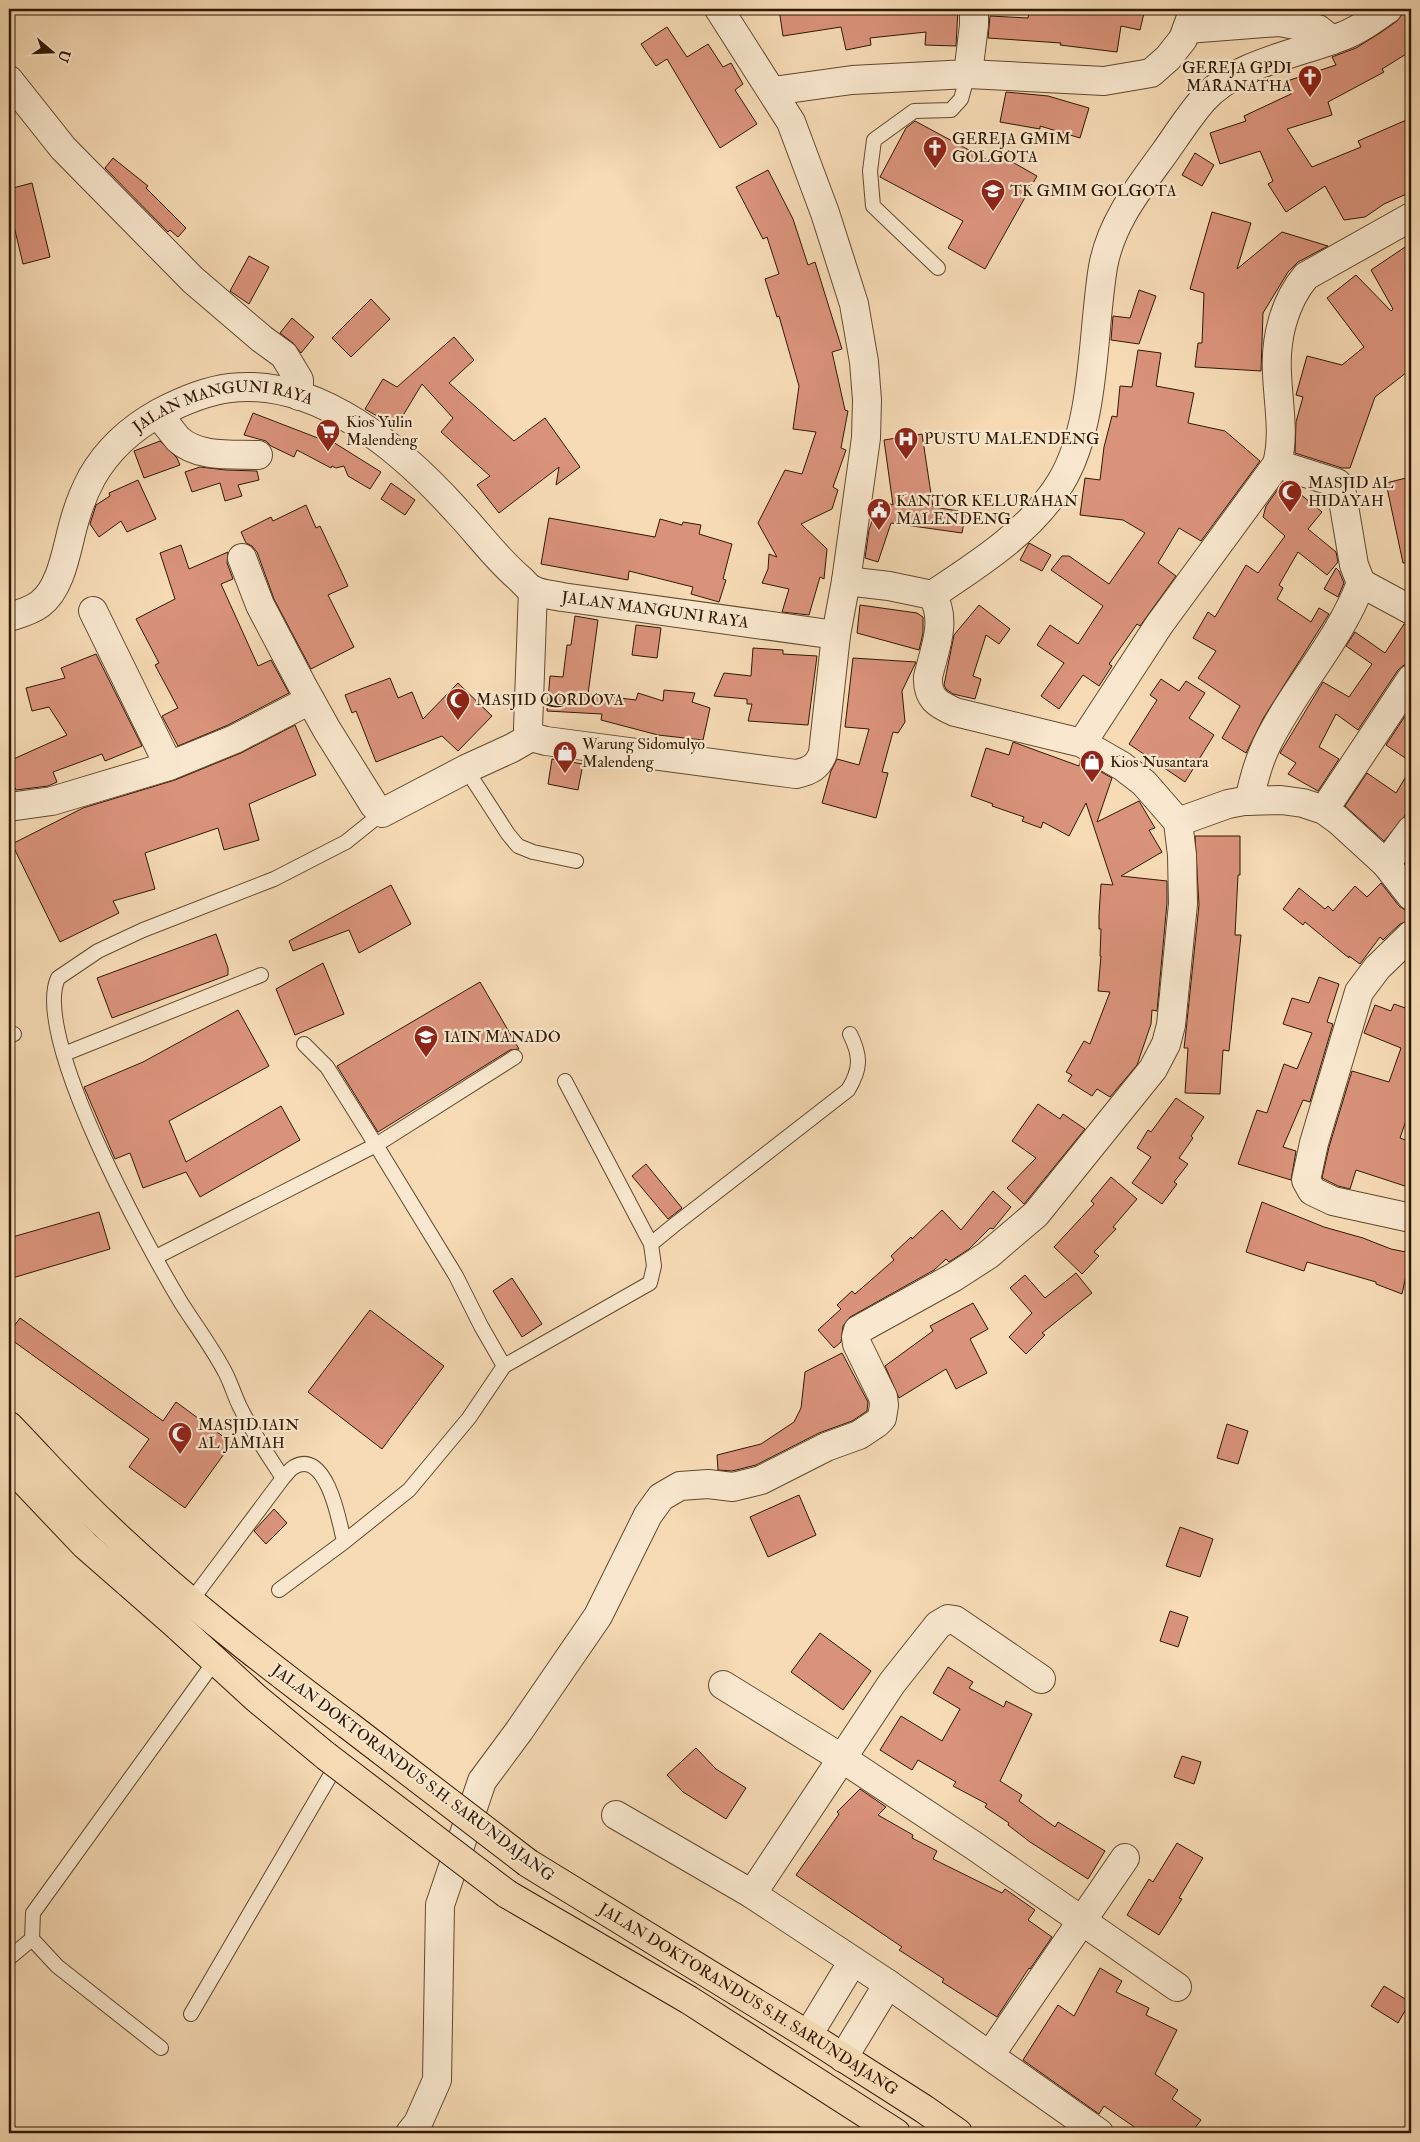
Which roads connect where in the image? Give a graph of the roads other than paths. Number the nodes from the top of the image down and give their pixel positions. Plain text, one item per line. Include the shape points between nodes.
1 (719, 9) edge
2 (974, 9) edge
3 (1388, 9) edge
4 (1191, 19) edge
5 (1332, 40) junction
6 (968, 74) junction
7 (9, 80) edge
8 (773, 91) junction
9 (1411, 217) edge
10 (938, 268) dead end
11 (299, 396) junction
12 (158, 414) junction
13 (258, 454) dead end
14 (1277, 464) junction
15 (242, 558) dead end
16 (846, 582) junction
17 (1361, 583) junction
18 (532, 590) junction
19 (932, 595) junction
20 (92, 610) dead end
21 (1411, 610) edge
22 (9, 618) edge
23 (836, 635) junction
24 (1411, 679) edge
25 (310, 700) junction
26 (522, 743) junction
27 (1082, 743) junction
28 (169, 766) junction
29 (471, 766) junction
30 (1248, 801) junction
31 (9, 808) edge
32 (1324, 810) junction
33 (382, 813) junction
34 (1178, 822) junction
35 (1411, 830) edge
36 (576, 861) dead end
37 (1386, 864) junction
38 (1411, 896) edge
39 (1411, 934) edge
40 (261, 975) dead end
41 (850, 1034) dead end
42 (304, 1044) dead end
43 (64, 1054) junction
44 (515, 1056) dead end
45 (565, 1081) dead end
46 (376, 1145) junction
47 (1411, 1218) edge
48 (651, 1244) junction
49 (156, 1257) junction
50 (504, 1366) junction
51 (9, 1426) edge
52 (9, 1465) edge
53 (283, 1478) junction
54 (344, 1542) junction
55 (279, 1590) dead end
56 (191, 1601) junction
57 (215, 1660) junction
58 (1041, 1679) dead end
59 (723, 1684) dead end
60 (843, 1759) junction
61 (332, 1760) junction
62 (616, 1815) dead end
63 (1125, 1858) dead end
64 (752, 1894) junction
65 (1083, 1921) junction
66 (32, 1939) junction
67 (9, 1958) edge
68 (853, 1962) junction
69 (888, 1984) junction
70 (1176, 1987) dead end
71 (191, 2014) dead end
72 (808, 2035) junction
73 (161, 2048) dead end
74 (990, 2055) junction
75 (843, 2058) junction
76 (410, 2133) edge
77 (896, 2133) edge
78 (958, 2133) edge
79 (1099, 2133) edge

1 - 8 street
2 - 6 street
3 - 5 street
4 - 5 street via 1279,22 1318,29
4 - 6 street via 1183,39 1151,73 1104,81
5 - 19 street via 1233,76 1209,94 1190,117 1124,209 1114,232 1103,265 1091,371 1080,432 1062,480 1012,537
6 - 8 street via 860,80
6 - 10 lane via 961,99 950,110 914,110 874,140 870,171 873,206
7 - 11 street via 63,148 193,280 284,355 298,380
8 - 16 street via 791,122 825,212 854,304 864,362 866,438
9 - 14 street via 1306,276 1292,294 1279,334 1276,371 1281,451
11 - 12 street, JALAN MANGUNI RAYA via 263,388 231,388 210,391
11 - 18 street, JALAN MANGUNI RAYA via 328,408 390,446 430,481 490,550
12 - 13 street via 179,440 194,448 221,454
12 - 22 street, JALAN MANGUNI RAYA via 111,449 92,477 79,506 69,546 52,590 41,604
14 - 17 street via 1337,483 1342,494 1350,550
14 - 27 street via 1159,625
15 - 25 street via 260,605
16 - 19 street
16 - 23 street
17 - 21 street
17 - 30 street via 1317,665 1266,746
18 - 23 street, JALAN MANGUNI RAYA via 562,597
18 - 26 street via 528,728
19 - 27 street via 938,605 940,625 928,677 930,694 938,703 955,712
20 - 28 street
23 - 26 street via 823,753 818,764 804,772 796,774 546,741
24 - 32 street
25 - 28 street via 235,739
25 - 33 street
26 - 29 street
27 - 34 street via 1144,783
28 - 31 street via 52,802
29 - 33 street
29 - 36 lane via 508,834 518,846
30 - 32 street via 1281,800
30 - 34 street via 1228,804
32 - 37 street
33 - 43 lane via 346,842 282,874 98,951 58,978 53,992 55,1020
34 - 76 street via 1183,904 1170,1025 1166,1044 1153,1069 1036,1214 1007,1241 954,1277 858,1330 857,1344 882,1397 883,1413 877,1423 859,1435 826,1447 762,1480 733,1486 680,1486 661,1497 648,1515 598,1616 482,1781 440,1905 437,2080 418,2123
35 - 37 street
37 - 38 street
39 - 47 street via 1377,968 1359,992 1306,1180 1312,1190 1333,1201
40 - 43 lane
41 - 48 lane via 858,1058 856,1077 848,1090
42 - 46 lane via 327,1067
43 - 49 lane via 98,1144
44 - 46 lane
45 - 48 lane
46 - 49 lane
46 - 50 lane via 456,1276
48 - 50 lane via 654,1266 650,1283
49 - 53 lane via 226,1373 240,1406
50 - 54 lane via 468,1418 409,1490
51 - 56 highway, JALAN DOKTORANDUS S.H. SARUNDAJANG via 104,1524
52 - 57 highway, JALAN DOKTORANDUS S.H. SARUNDAJANG via 85,1546
53 - 54 lane via 295,1466 308,1465 318,1471 327,1482 333,1498
53 - 56 lane
54 - 55 lane
56 - 72 highway, JALAN DOKTORANDUS S.H. SARUNDAJANG, bridge via 282,1675 528,1862
57 - 61 highway, JALAN DOKTORANDUS S.H. SARUNDAJANG
57 - 66 lane via 32,1913
58 - 60 street via 955,1620 944,1620 892,1683
59 - 60 street
60 - 64 street
60 - 65 street
61 - 71 lane
61 - 77 highway, JALAN DOKTORANDUS S.H. SARUNDAJANG, bridge via 507,1894 688,2000
62 - 64 street
63 - 65 street
64 - 68 street
65 - 70 street
65 - 74 street
66 - 67 lane
66 - 73 lane via 57,1966
68 - 69 street
68 - 72 street
69 - 74 street
69 - 75 street
72 - 75 highway, JALAN DOKTORANDUS S.H. SARUNDAJANG
74 - 79 street
75 - 78 highway, JALAN DOKTORANDUS S.H. SARUNDAJANG

